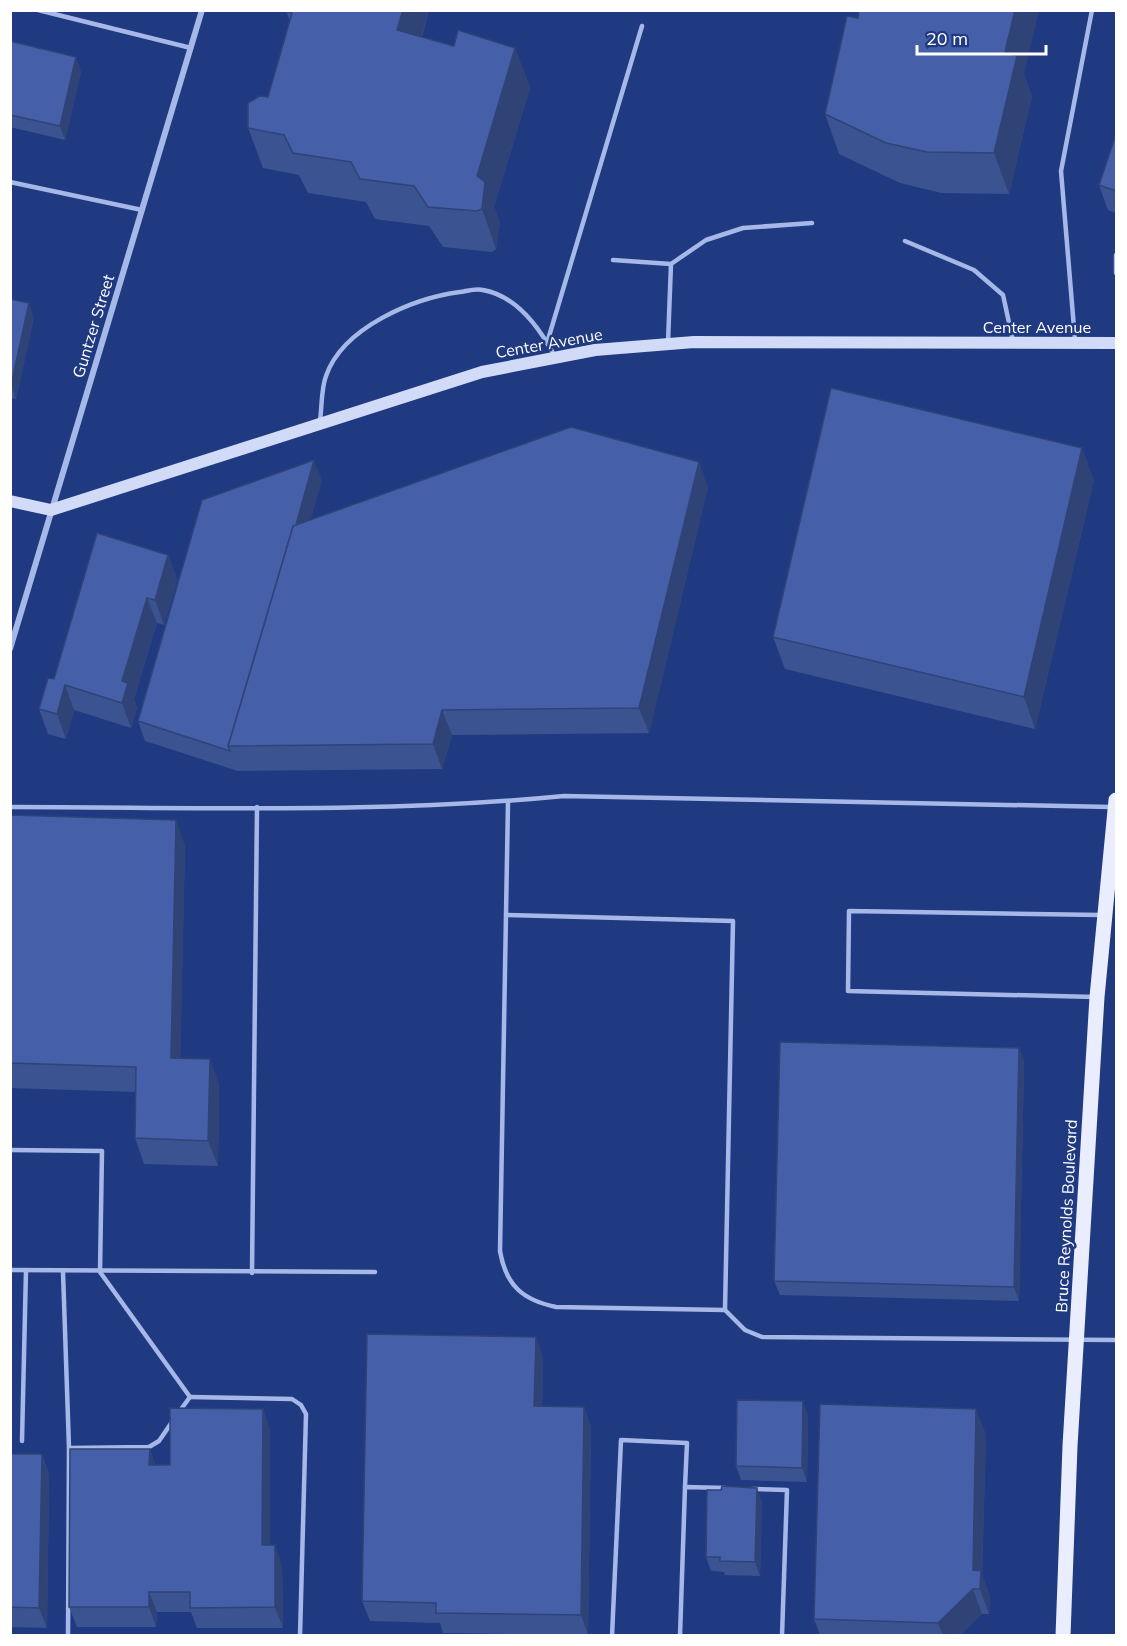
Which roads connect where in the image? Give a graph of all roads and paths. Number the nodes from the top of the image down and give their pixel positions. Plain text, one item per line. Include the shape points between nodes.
1 (38, 10) edge
2 (202, 10) edge
3 (1092, 10) edge
4 (642, 26) dead end
5 (191, 48) junction
6 (10, 182) edge
7 (142, 210) junction
8 (812, 223) dead end
9 (905, 240) dead end
10 (1116, 255) edge
11 (613, 260) dead end
12 (671, 264) junction
13 (1116, 273) edge
14 (547, 343) junction
15 (1116, 343) edge
16 (1014, 344) junction
17 (1075, 344) junction
18 (667, 345) junction
19 (555, 358) junction
20 (320, 424) junction
21 (10, 501) edge
22 (51, 510) junction
23 (10, 649) edge
24 (508, 802) junction
25 (1116, 804) edge
26 (10, 807) edge
27 (257, 807) junction
28 (506, 915) junction
29 (1104, 916) junction
30 (1097, 997) junction
31 (10, 1150) edge
32 (10, 1270) edge
33 (26, 1270) junction
34 (63, 1272) junction
35 (100, 1272) junction
36 (375, 1272) dead end
37 (252, 1273) junction
38 (726, 1310) junction
39 (1116, 1340) edge
40 (190, 1397) junction
41 (22, 1441) dead end
42 (69, 1448) junction
43 (685, 1487) junction
44 (730, 1488) edge
45 (742, 1489) edge
46 (68, 1635) edge
47 (300, 1635) edge
48 (612, 1635) edge
49 (680, 1635) edge
50 (782, 1635) edge
51 (1063, 1635) edge

1 - 5 lane
2 - 5 street, Guntzer Street
3 - 17 lane via 1061,171
4 - 14 lane
5 - 7 street, Guntzer Street
6 - 7 lane
7 - 22 street, Guntzer Street
8 - 12 lane via 743,228 706,240
9 - 16 lane via 974,270 1003,295
10 - 13 lane
11 - 12 lane
12 - 18 lane
14 - 19 lane
14 - 20 lane via 510,300 482,289 439,294 404,305 380,318 341,352 326,376
15 - 17 main road, Center Avenue
16 - 17 main road, Center Avenue
16 - 18 main road, Center Avenue
18 - 19 main road, Center Avenue via 595,350
19 - 20 main road, Center Avenue via 482,372
20 - 22 main road, Center Avenue
21 - 22 main road
22 - 23 street, Guntzer Street
24 - 25 lane via 564,796
24 - 27 lane
24 - 28 lane
25 - 29 main road, Bruce Reynolds Boulevard
26 - 27 lane
27 - 37 lane
28 - 38 lane via 500,1251 507,1274 525,1297 556,1307
28 - 38 lane via 733,921
29 - 30 main road, Bruce Reynolds Boulevard
29 - 30 lane via 849,911 848,991
30 - 51 main road, Bruce Reynolds Boulevard
31 - 35 lane via 102,1151
32 - 33 lane
33 - 34 lane
33 - 41 lane
34 - 35 lane
34 - 42 lane
35 - 37 lane
35 - 40 lane
36 - 37 lane
38 - 39 lane via 745,1330 762,1337
40 - 42 lane via 154,1445
40 - 47 lane via 292,1399 306,1414
42 - 46 lane
43 - 44 lane
43 - 48 lane via 687,1443 621,1440
43 - 49 lane
45 - 50 lane via 787,1490

